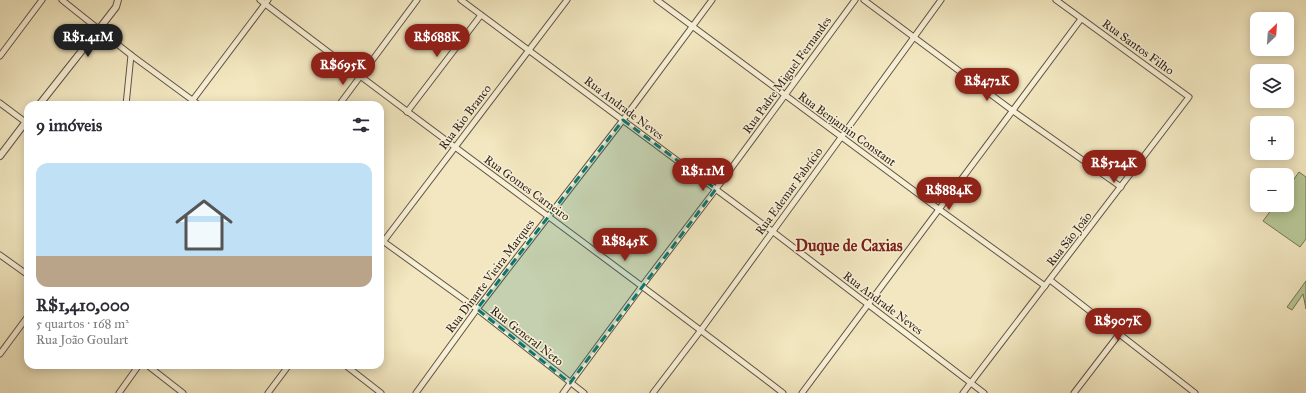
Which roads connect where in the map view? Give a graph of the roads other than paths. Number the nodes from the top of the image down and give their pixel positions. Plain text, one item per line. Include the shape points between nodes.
1 (42, 0) edge
2 (62, 0) edge
3 (118, 0) edge
4 (260, 0) edge
5 (417, 0) edge
6 (461, 0) edge
7 (567, 0) edge
8 (657, 0) edge
9 (712, 0) edge
10 (855, 0) edge
11 (864, 0) edge
12 (941, 0) edge
13 (1056, 0) edge
14 (267, 2) edge
15 (481, 15) junction
16 (1081, 19) junction
17 (692, 26) junction
18 (99, 29) junction
19 (913, 36) junction
20 (529, 50) junction
21 (131, 55) junction
22 (0, 56) edge
23 (361, 76) junction
24 (785, 95) junction
25 (1189, 97) joint
26 (192, 100) joint
27 (42, 101) edge
28 (126, 101) edge
29 (342, 101) edge
30 (0, 103) edge
31 (1013, 110) junction
32 (407, 112) junction
33 (24, 120) edge
34 (623, 120) junction
35 (24, 126) edge
36 (841, 136) junction
37 (454, 148) junction
38 (0, 156) edge
39 (1121, 187) junction
40 (716, 189) junction
41 (940, 210) junction
42 (549, 216) junction
43 (772, 231) junction
44 (384, 238) edge
45 (384, 244) edge
46 (0, 254) edge
47 (24, 272) edge
48 (1050, 280) junction
49 (642, 286) junction
50 (1045, 286) junction
51 (868, 304) junction
52 (476, 309) junction
53 (24, 321) edge
54 (700, 330) junction
55 (1120, 333) junction
56 (0, 354) edge
57 (136, 369) edge
58 (151, 369) edge
59 (286, 369) edge
60 (350, 369) edge
61 (570, 383) junction
62 (971, 383) junction
63 (119, 393) edge
64 (183, 393) edge
65 (268, 393) edge
66 (381, 393) edge
67 (416, 393) edge
68 (563, 393) edge
69 (584, 393) edge
70 (653, 393) edge
71 (783, 393) edge
72 (802, 393) edge
73 (964, 393) edge
74 (984, 393) edge
75 (1074, 393) edge
76 (1195, 393) edge

1 - 22 street
2 - 18 street
3 - 18 street via 116,7
4 - 14 street, Rua Gomes Carneiro
5 - 23 street
6 - 15 street, Rua Andrade Neves
7 - 20 street, Rua Rio Branco
8 - 17 street, Rua Benjamin Constant
9 - 17 street, Rua Dinarte Vieira Marques
10 - 24 street, Rua Padre Miguel Fernandes
11 - 19 street
12 - 19 street, Rua Edemar Fabrício
13 - 16 street, Rua Santos Filho
14 - 23 street, Rua Gomes Carneiro
14 - 26 street
15 - 20 street, Rua Andrade Neves
15 - 32 street
16 - 25 street, Rua Santos Filho
16 - 31 street
17 - 24 street, Rua Benjamin Constant
17 - 34 street, Rua Dinarte Vieira Marques
18 - 21 street
18 - 27 street
19 - 31 street
19 - 36 street, Rua Edemar Fabrício
20 - 34 street, Rua Andrade Neves
20 - 37 street, Rua Rio Branco
21 - 26 street
21 - 28 street
23 - 29 street
23 - 32 street, Rua Gomes Carneiro
24 - 36 street, Rua Benjamin Constant
24 - 40 street, Rua Padre Miguel Fernandes
25 - 39 street, Rua São João
30 - 33 street
31 - 39 street
31 - 41 street
32 - 37 street, Rua Gomes Carneiro
34 - 40 street, Rua Andrade Neves
34 - 42 street, Rua Dinarte Vieira Marques
35 - 38 street
36 - 41 street, Rua Benjamin Constant
36 - 43 street, Rua Edemar Fabrício
37 - 42 street, Rua Gomes Carneiro
37 - 44 street, Rua Rio Branco
39 - 48 street, Rua São João
40 - 43 street, Rua Andrade Neves
40 - 49 street, Rua Padre Miguel Fernandes
41 - 50 street, Rua Benjamin Constant
41 - 51 street
42 - 49 street, Rua Gomes Carneiro
42 - 52 street, Rua Dinarte Vieira Marques
43 - 51 street, Rua Andrade Neves
43 - 54 street, Rua Edemar Fabrício
45 - 52 street, Rua General Neto
46 - 47 street
48 - 50 street, Rua São João
48 - 55 street
49 - 54 street, Rua Gomes Carneiro
49 - 61 street, Rua Padre Miguel Fernandes
50 - 62 street, Rua São João
51 - 62 street, Rua Andrade Neves
51 - 72 street
52 - 61 street, Rua General Neto
52 - 67 street, Rua Dinarte Vieira Marques
53 - 56 street
54 - 70 street, Rua Edemar Fabrício
54 - 71 street, Rua Gomes Carneiro
55 - 75 street
55 - 76 street
57 - 63 street
58 - 64 street
59 - 65 street
60 - 66 street
61 - 68 street, Rua Padre Miguel Fernandes
61 - 69 street, Rua General Neto
62 - 73 street, Rua São João
62 - 74 street, Rua Andrade Neves

